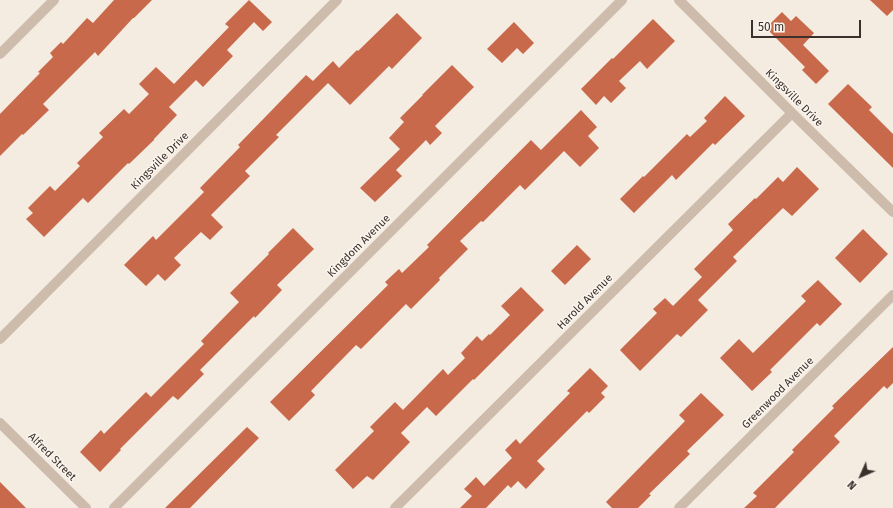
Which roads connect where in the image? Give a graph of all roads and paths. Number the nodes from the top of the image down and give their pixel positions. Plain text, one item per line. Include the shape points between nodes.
1 (54, 0) edge
2 (337, 0) edge
3 (622, 0) edge
4 (679, 0) edge
5 (0, 54) edge
6 (792, 113) junction
7 (893, 212) edge
8 (893, 295) edge
9 (0, 339) edge
10 (0, 423) edge
11 (86, 508) edge
12 (114, 508) edge
13 (394, 508) edge
14 (680, 508) edge

1 - 5 street
2 - 9 street, Kingsville Drive
3 - 12 street, Kingdom Avenue
4 - 6 street, Kingsville Drive
6 - 7 street, Kingsville Drive
6 - 13 street, Harold Avenue
8 - 14 street, Greenwood Avenue
10 - 11 street, Alfred Street

